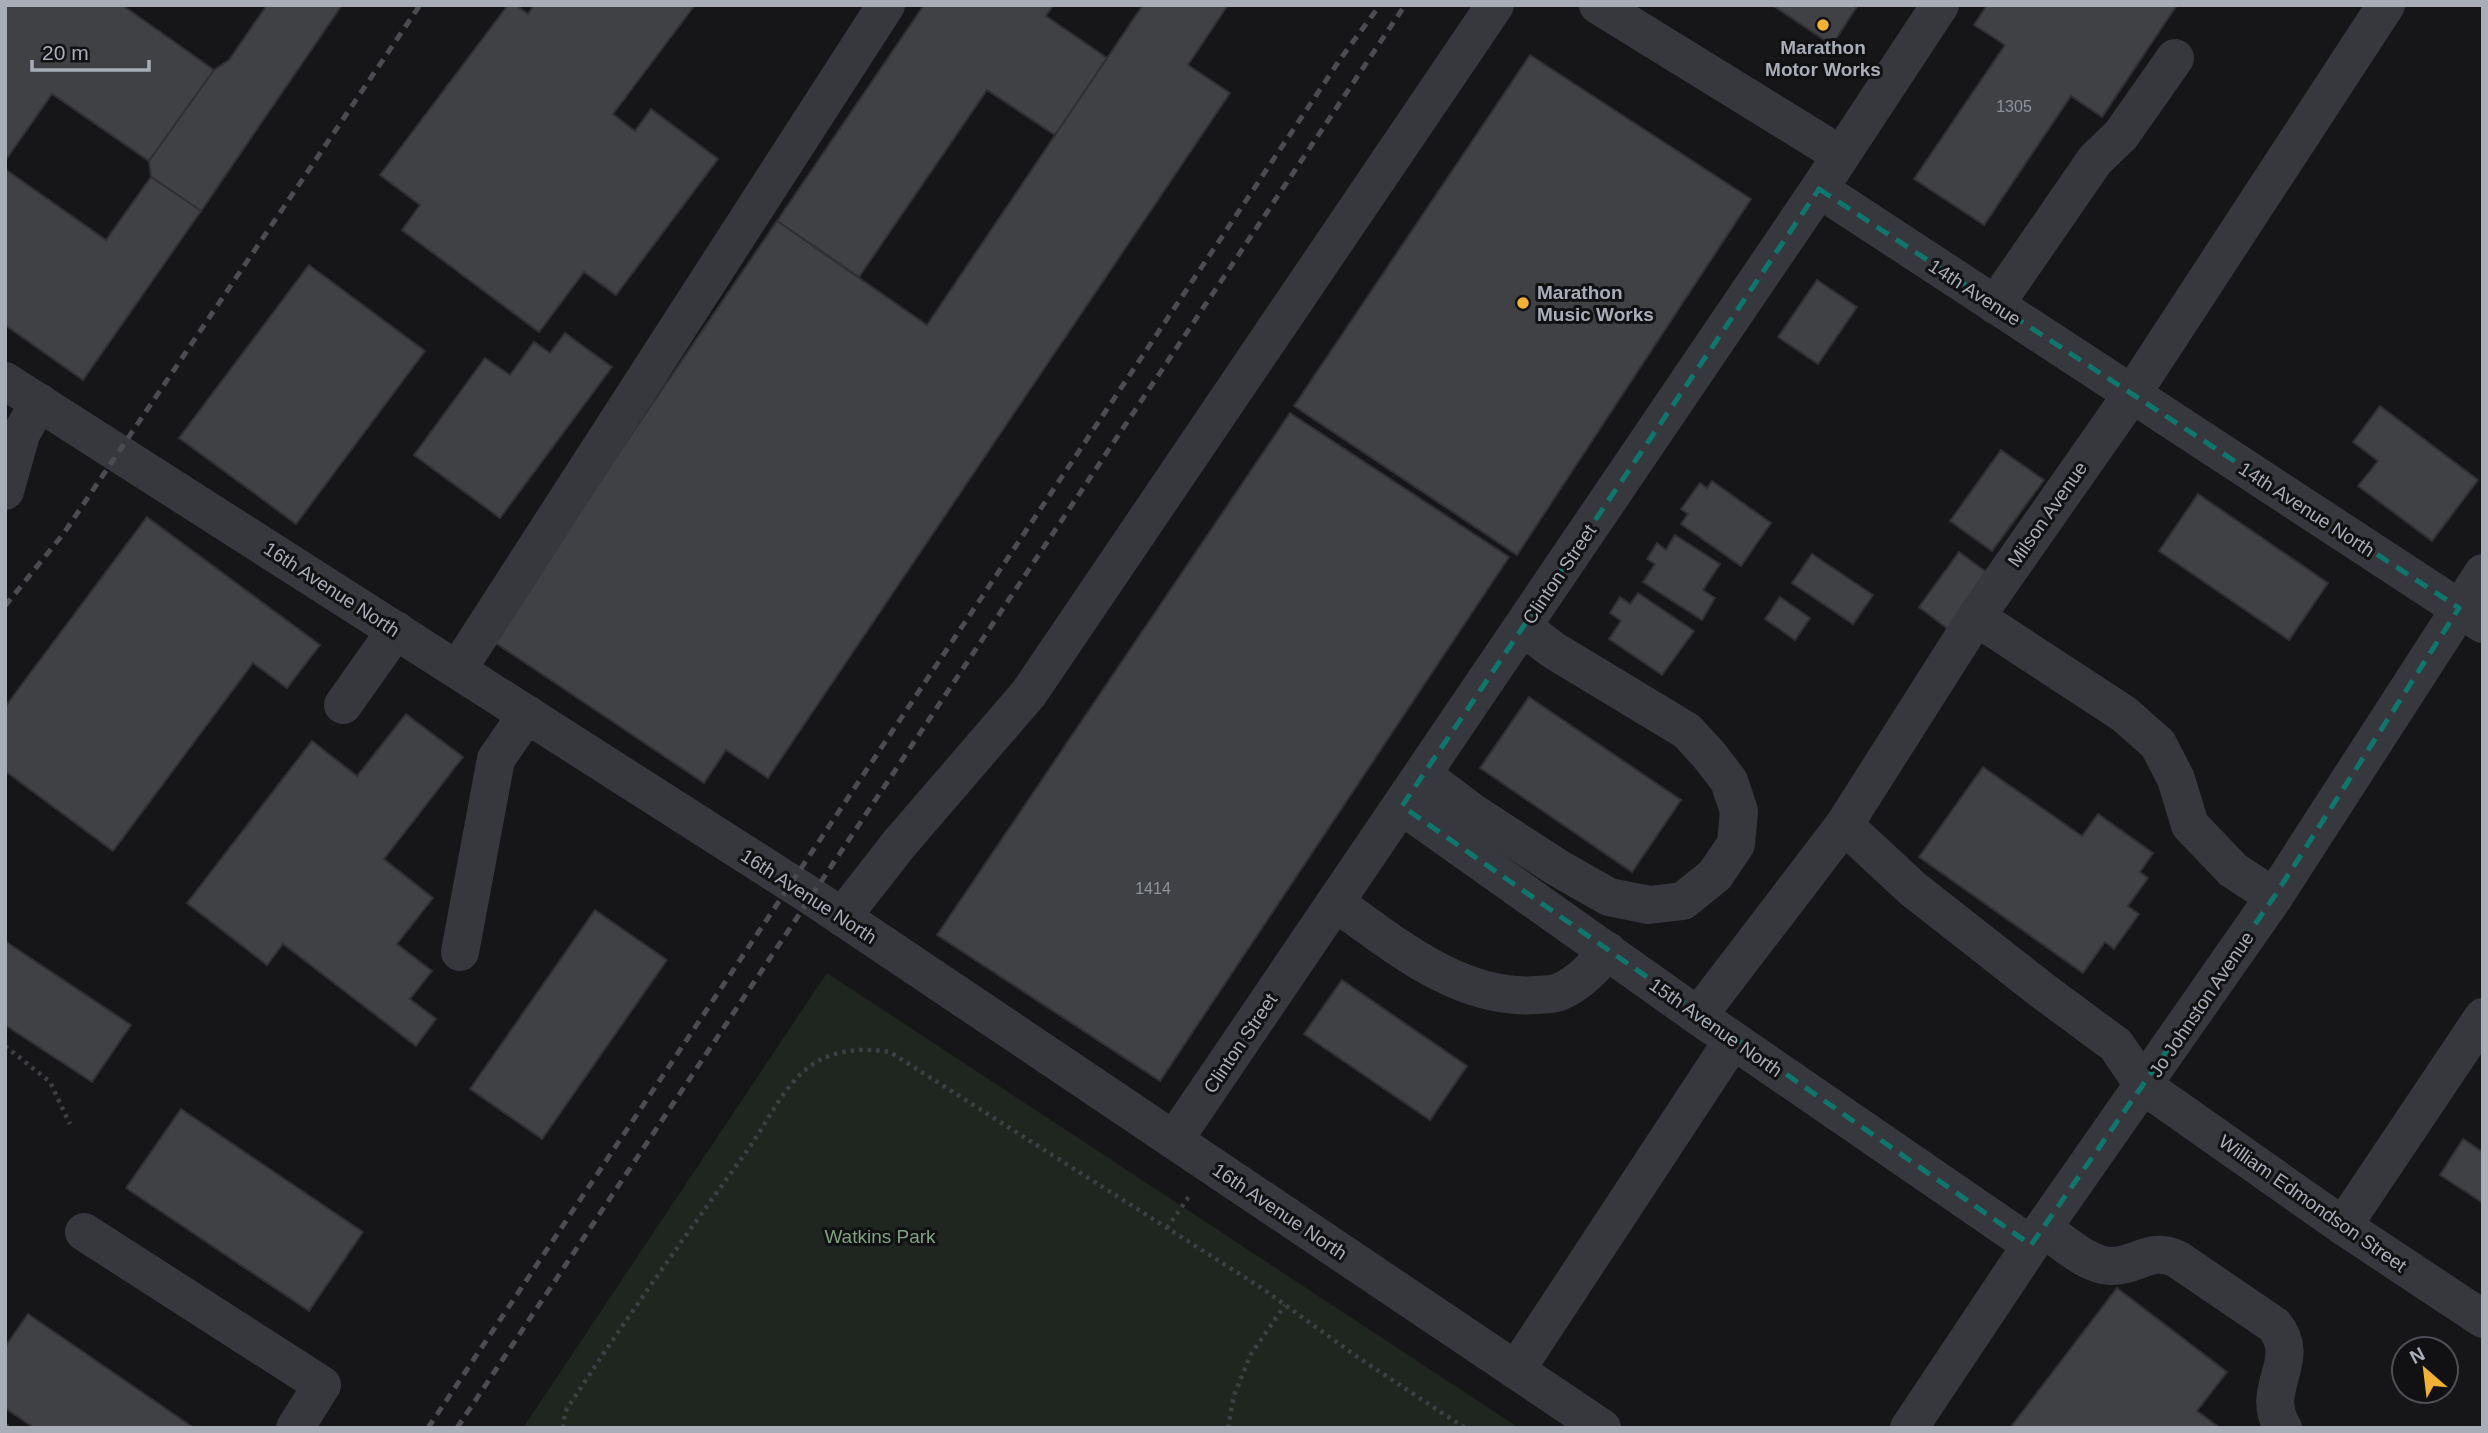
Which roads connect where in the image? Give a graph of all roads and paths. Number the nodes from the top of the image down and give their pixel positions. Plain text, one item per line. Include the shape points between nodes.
1 (886, 5) edge
2 (1495, 5) edge
3 (1598, 5) edge
4 (1940, 5) edge
5 (2386, 5) edge
6 (2175, 58) dead end
7 (1841, 155) junction
8 (1819, 189) junction
9 (1995, 305) junction
10 (5, 381) edge
11 (2132, 394) junction
12 (39, 402) junction
13 (5, 491) edge
14 (2483, 573) edge
15 (2471, 616) edge
16 (1976, 617) junction
17 (1523, 627) junction
18 (396, 630) junction
19 (458, 669) junction
20 (343, 705) dead end
21 (527, 714) junction
22 (1423, 775) junction
23 (1402, 806) junction
24 (1844, 825) junction
25 (2274, 897) junction
26 (1336, 903) junction
27 (842, 917) junction
28 (1608, 951) junction
29 (460, 952) dead end
30 (1698, 1016) junction
31 (2483, 1017) edge
32 (1733, 1040) junction
33 (5, 1046) edge
34 (2144, 1086) junction
35 (70, 1124) dead end
36 (1174, 1140) junction
37 (1185, 1201) dead end
38 (2343, 1226) junction
39 (1167, 1229) junction
40 (84, 1232) dead end
41 (2037, 1237) junction
42 (1285, 1305) junction
43 (2483, 1319) edge
44 (1516, 1370) junction
45 (5, 1425) edge
46 (10, 1428) edge
47 (295, 1428) edge
48 (563, 1428) edge
49 (1228, 1428) edge
50 (1465, 1428) edge
51 (1602, 1428) edge
52 (1909, 1428) edge
53 (2283, 1428) edge

1 - 19 street
2 - 27 street via 1029,693
3 - 7 street
4 - 7 street, Clinton Street
5 - 11 street, Milson Avenue
6 - 9 street via 2121,135 2095,160
7 - 8 street, Clinton Street
8 - 9 street, 14th Avenue
8 - 17 street, Clinton Street
9 - 11 street, 14th Avenue
10 - 12 street, 16th Avenue North
11 - 15 street, 14th Avenue North
11 - 16 street, Milson Avenue
12 - 13 street via 21,433
12 - 18 street, 16th Avenue North
14 - 15 street, Jo Johnston Avenue
15 - 25 street, Jo Johnston Avenue
16 - 24 street, Milson Avenue
16 - 25 street via 2124,714 2158,744 2176,779 2190,825 2233,870
17 - 22 street, Clinton Street
17 - 22 street via 1687,731 1729,781 1739,811 1736,844 1715,875 1683,901 1649,905 1609,897 1472,812
18 - 19 street, 16th Avenue North
18 - 20 street
19 - 21 street, 16th Avenue North
21 - 27 street, 16th Avenue North
21 - 29 street via 496,759
22 - 23 street, Clinton Street
23 - 26 street, Clinton Street
23 - 28 street, 15th Avenue North
24 - 30 street, Milson Avenue
24 - 34 street via 1913,889 2116,1045
25 - 34 street, Jo Johnston Avenue
26 - 28 street via 1459,983 1488,991 1520,996 1558,993 1588,973
26 - 36 street, Clinton Street
27 - 36 street, 16th Avenue North
28 - 30 street, 15th Avenue North
30 - 32 street, 15th Avenue North
31 - 38 street
32 - 41 street, 15th Avenue North
32 - 44 street
33 - 35 path via 50,1082
34 - 38 street, William Edmondson Street
34 - 41 street, Jo Johnston Avenue
36 - 44 street, 16th Avenue North
37 - 39 path
38 - 43 street, William Edmondson Street
39 - 42 path
39 - 48 path via 890,1052 868,1048 839,1053 817,1062 793,1081 622,1324 565,1412
40 - 47 street via 322,1385
41 - 52 street, Jo Johnston Avenue
41 - 53 street, 15th Avenue North via 2110,1266 2165,1253 2274,1325 2286,1348 2274,1393
42 - 49 path via 1251,1354 1234,1395
42 - 50 path
44 - 51 street, 16th Avenue North
45 - 46 path

